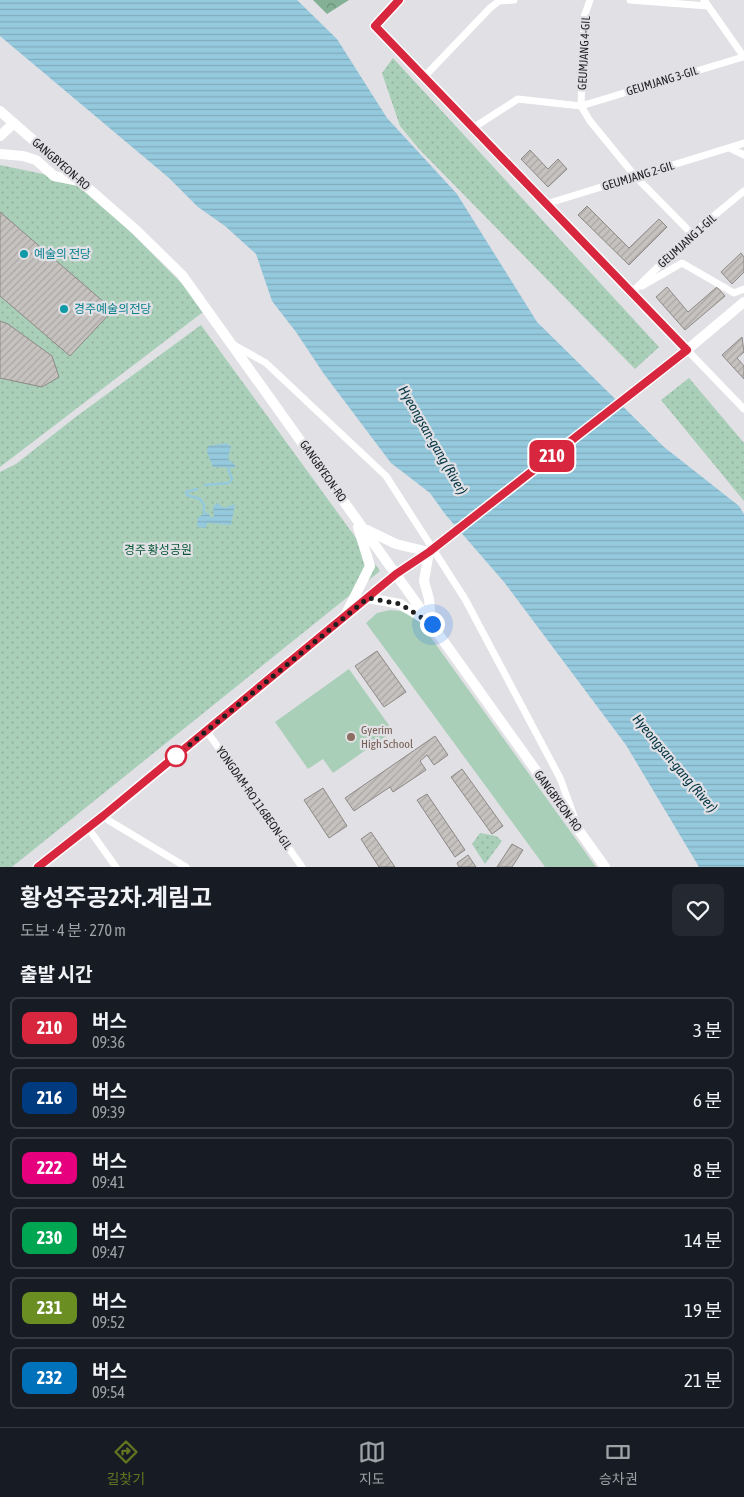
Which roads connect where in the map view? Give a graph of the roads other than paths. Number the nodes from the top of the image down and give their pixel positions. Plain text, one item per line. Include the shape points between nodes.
1 (399, 0) edge
2 (514, 0) edge
3 (590, 0) edge
4 (630, 0) edge
5 (706, 3) edge
6 (744, 57) edge
7 (424, 77) junction
8 (581, 106) junction
9 (0, 111) edge
10 (14, 123) junction
11 (473, 128) junction
12 (0, 136) edge
13 (744, 143) edge
14 (730, 148) junction
15 (0, 154) edge
16 (744, 155) edge
17 (635, 176) junction
18 (81, 182) junction
19 (744, 191) edge
20 (546, 204) junction
21 (692, 234) junction
22 (744, 288) edge
23 (631, 293) junction
24 (744, 302) edge
25 (234, 345) junction
26 (684, 353) junction
27 (743, 405) edge
28 (350, 509) junction
29 (363, 528) junction
30 (429, 552) junction
31 (396, 574) junction
32 (368, 598) junction
33 (346, 615) junction
34 (432, 624) junction
35 (206, 730) junction
36 (103, 816) junction
37 (88, 828) junction
38 (580, 831) junction
39 (181, 866) edge
40 (38, 867) edge
41 (116, 867) edge
42 (302, 867) edge
43 (605, 867) edge

1 - 7 street via 375,26
2 - 7 street via 499,2 490,8
3 - 8 street, GEUMJANG 4-GIL via 584,17
4 - 5 street
5 - 6 street
6 - 8 street, GEUMJANG 3-GIL
7 - 11 street
8 - 11 street, GEUMJANG 3-GIL via 518,99
8 - 17 street
9 - 10 main road, GANGBYEON-RO
10 - 12 main road
10 - 18 main road, GANGBYEON-RO
11 - 20 street
13 - 14 street, GEUMJANG 2-GIL
14 - 16 street
14 - 17 street, GEUMJANG 2-GIL
15 - 18 main road via 36,160 54,176
17 - 20 street, GEUMJANG 2-GIL
17 - 21 street
18 - 25 main road, GANGBYEON-RO via 182,275
19 - 21 street, GEUMJANG 1-GIL
20 - 23 street
21 - 23 street, GEUMJANG 1-GIL
22 - 23 street via 734,293 682,263
23 - 26 street
24 - 26 main road
25 - 28 main road, GANGBYEON-RO
25 - 38 street via 266,363 386,476 465,599 560,778
26 - 27 street
26 - 30 main road
28 - 29 main road, GANGBYEON-RO
28 - 33 main road via 370,566
29 - 30 main road via 396,544
29 - 31 main road, GANGBYEON-RO
30 - 31 main road
30 - 34 main road via 424,581 430,599
31 - 32 main road
31 - 34 main road, GANGBYEON-RO
32 - 33 main road
32 - 34 main road via 400,604
33 - 35 main road
34 - 38 main road, GANGBYEON-RO
35 - 36 main road
35 - 42 street, YONGDAM-RO 116BEON-GIL
36 - 37 main road
36 - 39 street
37 - 40 main road
37 - 41 street
38 - 43 main road, GANGBYEON-RO

